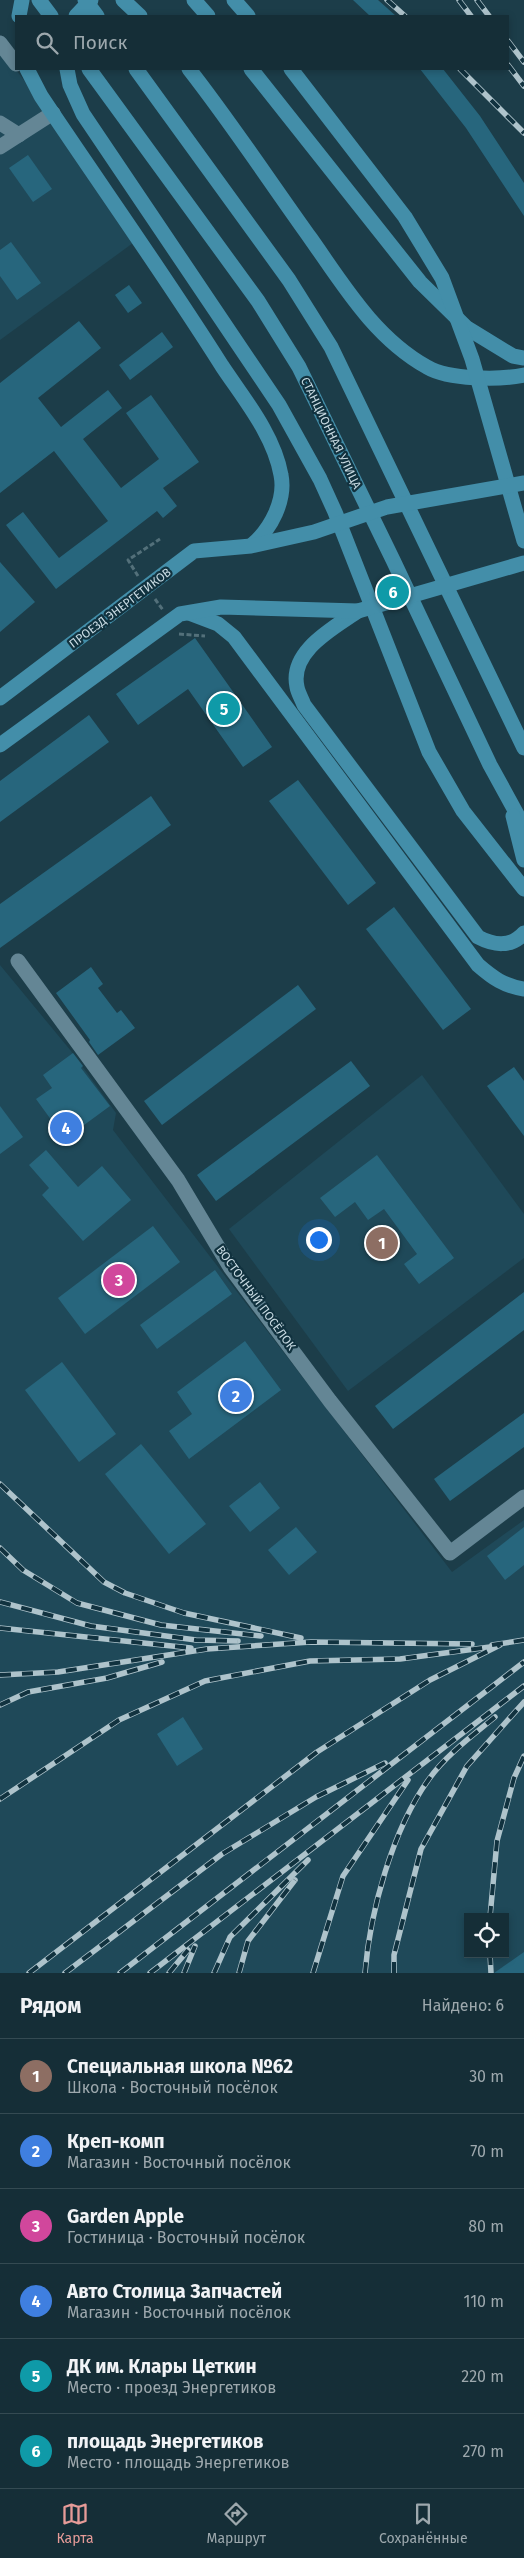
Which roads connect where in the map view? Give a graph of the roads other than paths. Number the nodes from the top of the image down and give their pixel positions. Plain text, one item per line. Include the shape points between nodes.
1 (22, 0) edge
2 (39, 0) edge
3 (86, 0) edge
4 (91, 0) edge
5 (123, 0) edge
6 (194, 0) edge
7 (234, 0) edge
8 (19, 15) edge
9 (50, 15) edge
10 (77, 15) edge
11 (96, 15) edge
12 (139, 15) edge
13 (207, 15) edge
14 (247, 15) edge
15 (0, 43) edge
16 (15, 63) edge
17 (21, 70) edge
18 (28, 70) edge
19 (68, 70) edge
20 (90, 70) edge
21 (137, 70) edge
22 (190, 70) edge
23 (252, 70) edge
24 (292, 70) edge
25 (41, 96) junction
26 (53, 113) junction
27 (0, 123) edge
28 (19, 135) junction
29 (0, 147) edge
30 (524, 358) edge
31 (524, 375) edge
32 (524, 483) edge
33 (524, 541) edge
34 (251, 546) junction
35 (524, 563) edge
36 (358, 612) junction
37 (186, 613) junction
38 (0, 698) edge
39 (0, 745) edge
40 (524, 748) edge
41 (511, 808) junction
42 (524, 827) edge
43 (524, 860) edge
44 (524, 889) edge
45 (524, 933) edge
46 (18, 961) dead end
47 (524, 990) edge
48 (524, 1497) edge

1 - 8 main road
2 - 9 main road
3 - 11 main road
4 - 10 main road
5 - 12 main road
6 - 13 main road
7 - 14 main road
15 - 16 street
17 - 25 street
18 - 25 main road
19 - 44 main road via 70,85 84,114 279,405 335,512 429,752 463,811
20 - 41 main road, СТАНЦИОННАЯ УЛИЦА via 258,301 299,368
21 - 40 main road via 289,280 331,347
22 - 31 main road via 365,315 404,352 428,368 461,376
23 - 30 main road via 420,282 467,328 513,356
24 - 33 main road via 405,216 442,278 472,359
25 - 26 main road
26 - 28 street
26 - 34 main road via 163,273 267,436 282,476 280,500 264,535
27 - 28 street
28 - 29 street
32 - 34 main road, ПРОЕЗД ЭНЕРГЕТИКОВ via 387,507 314,532
34 - 38 main road, ПРОЕЗД ЭНЕРГЕТИКОВ via 194,551
35 - 36 main road
36 - 37 main road via 221,607
36 - 45 main road via 326,633 301,658 296,671 296,686 304,705 478,937 491,944 508,944
37 - 39 main road via 180,614 80,684
37 - 47 main road via 200,615 234,637 478,965 493,979
41 - 42 main road, СТАНЦИОННАЯ УЛИЦА
41 - 43 main road
46 - 48 street, ВОСТОЧНЫЙ ПОСЁЛОК via 178,1180 230,1267 450,1553

